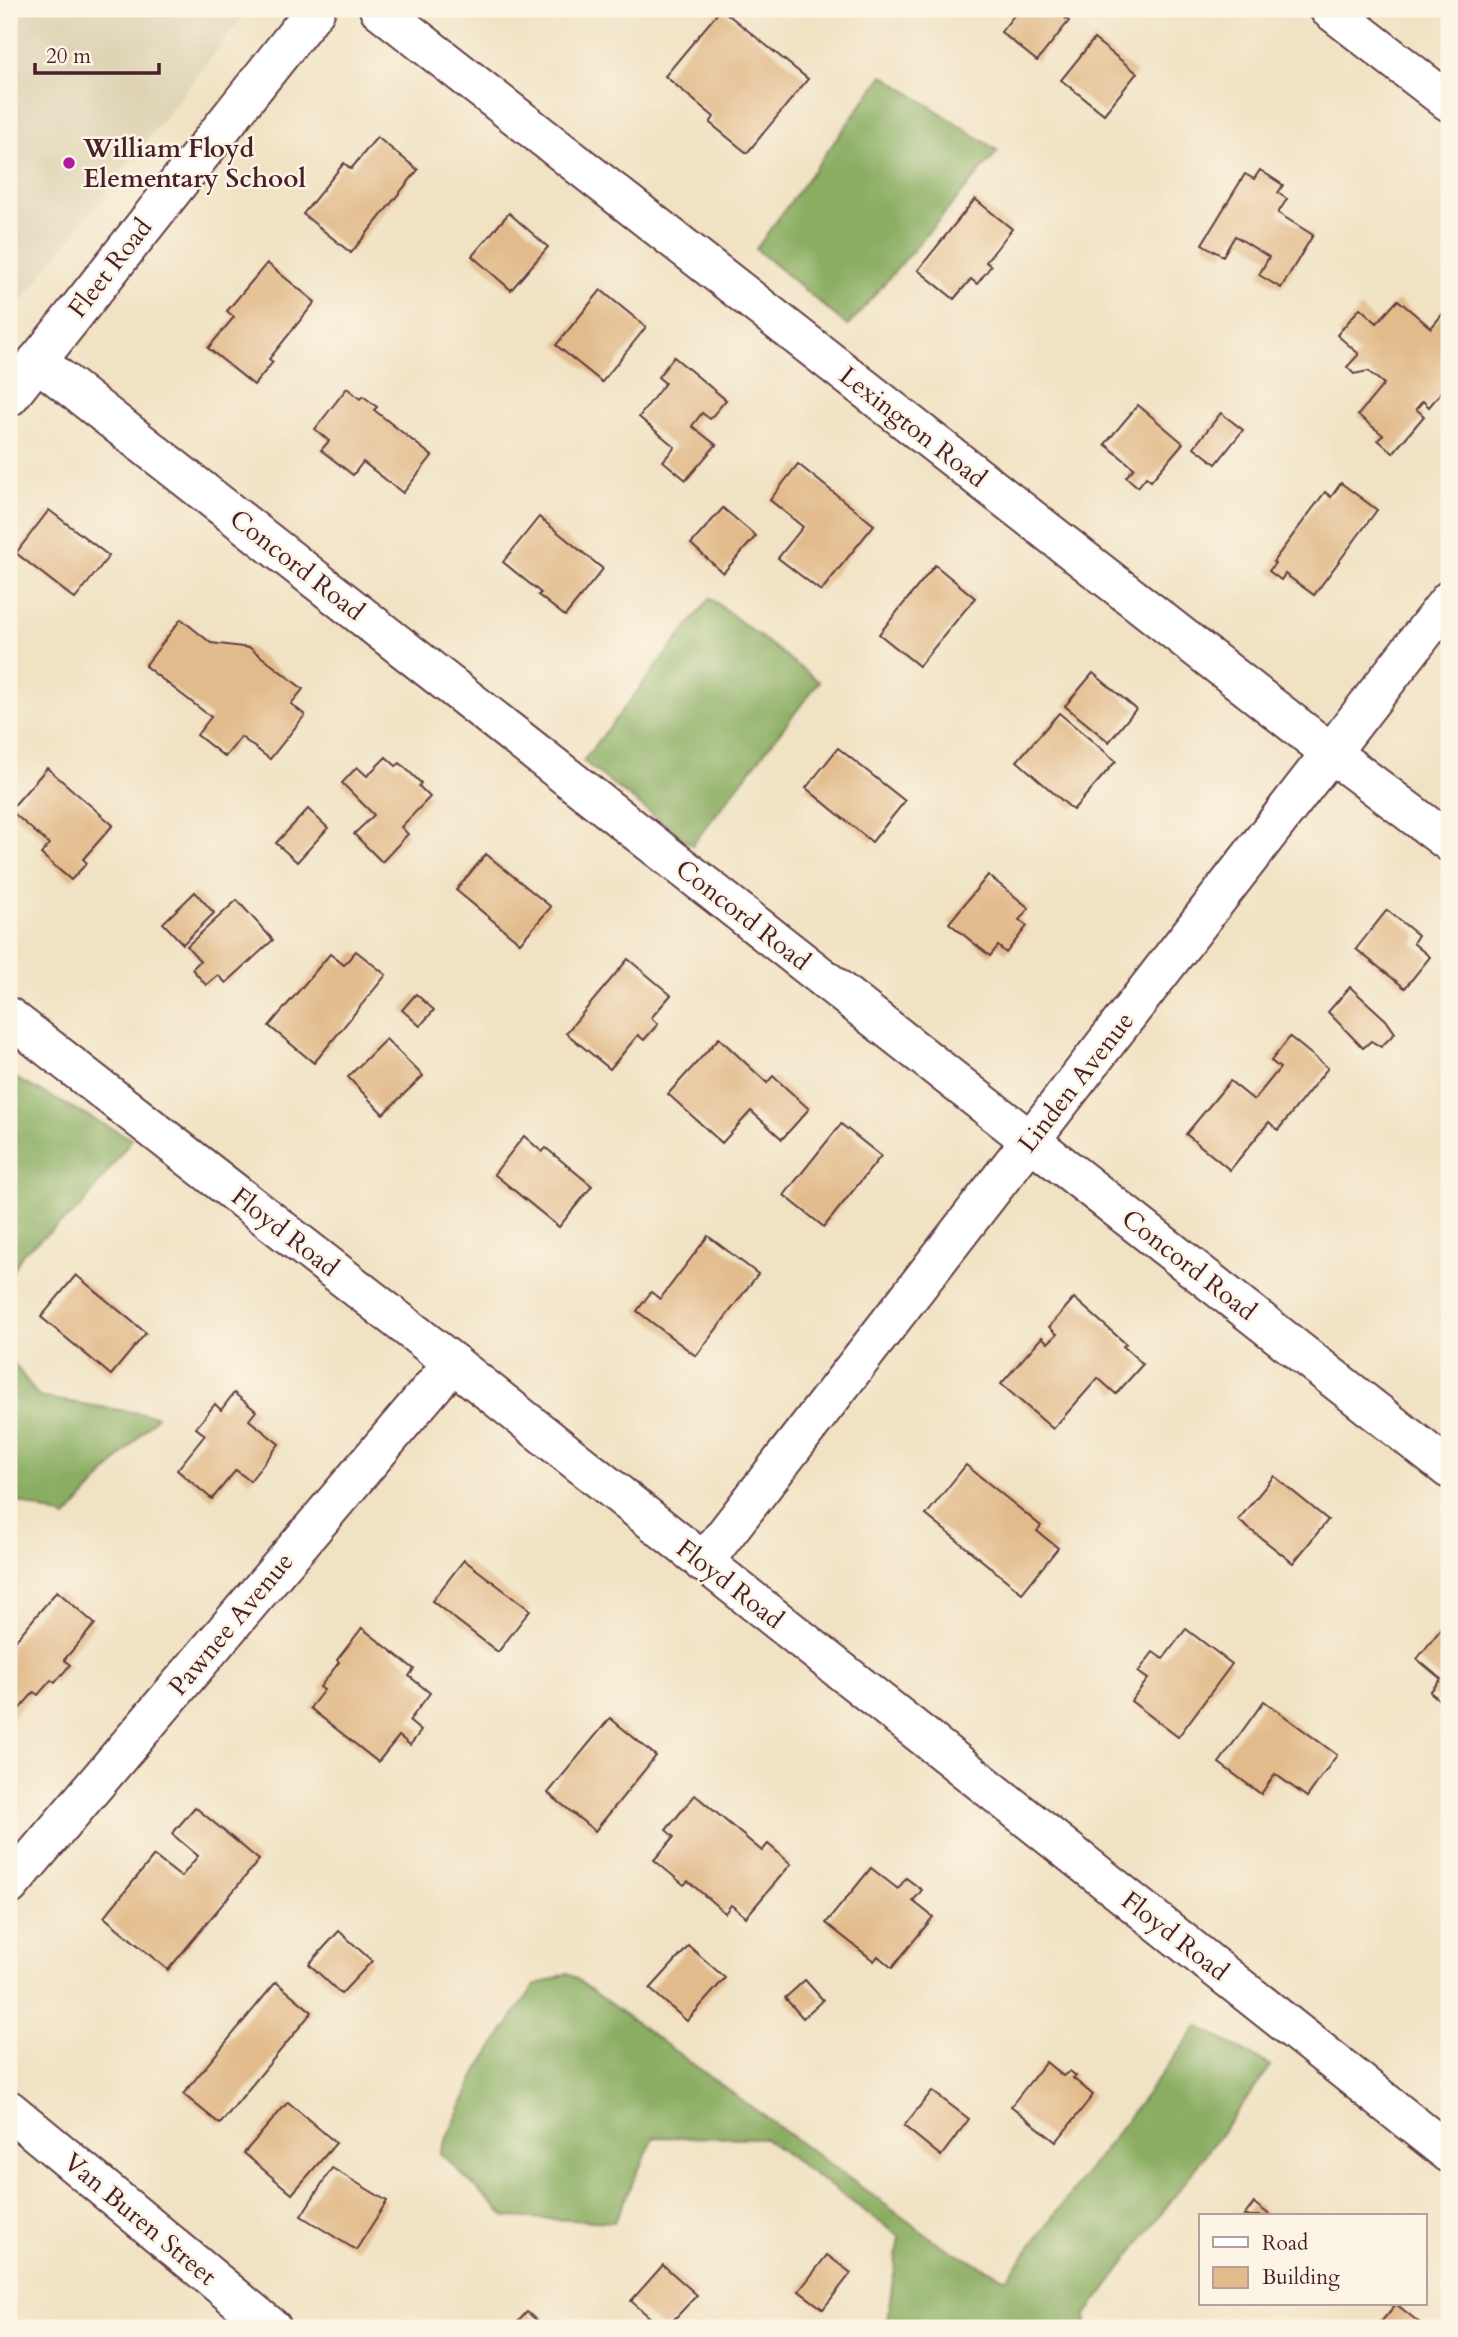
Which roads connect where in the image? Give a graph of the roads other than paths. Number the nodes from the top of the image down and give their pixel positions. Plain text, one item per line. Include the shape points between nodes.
1 (316, 9) edge
2 (379, 9) edge
3 (1329, 9) edge
4 (1449, 102) edge
5 (37, 361) junction
6 (9, 397) edge
7 (1449, 600) edge
8 (1331, 753) junction
9 (1449, 842) edge
10 (9, 1017) edge
11 (1030, 1141) junction
12 (453, 1363) junction
13 (1449, 1469) edge
14 (703, 1563) junction
15 (9, 1886) edge
16 (9, 2110) edge
17 (1449, 2153) edge
18 (272, 2328) edge

1 - 5 street, Fleet Road
2 - 8 street, Lexington Road
3 - 4 street
5 - 6 street, Fleet Road
5 - 11 street, Concord Road
7 - 8 street, Linden Avenue
8 - 9 street, Lexington Road
8 - 11 street, Linden Avenue
10 - 12 street, Floyd Road
11 - 13 street, Concord Road
11 - 14 street, Linden Avenue
12 - 14 street, Floyd Road
12 - 15 street, Pawnee Avenue
14 - 17 street, Floyd Road
16 - 18 street, Van Buren Street

